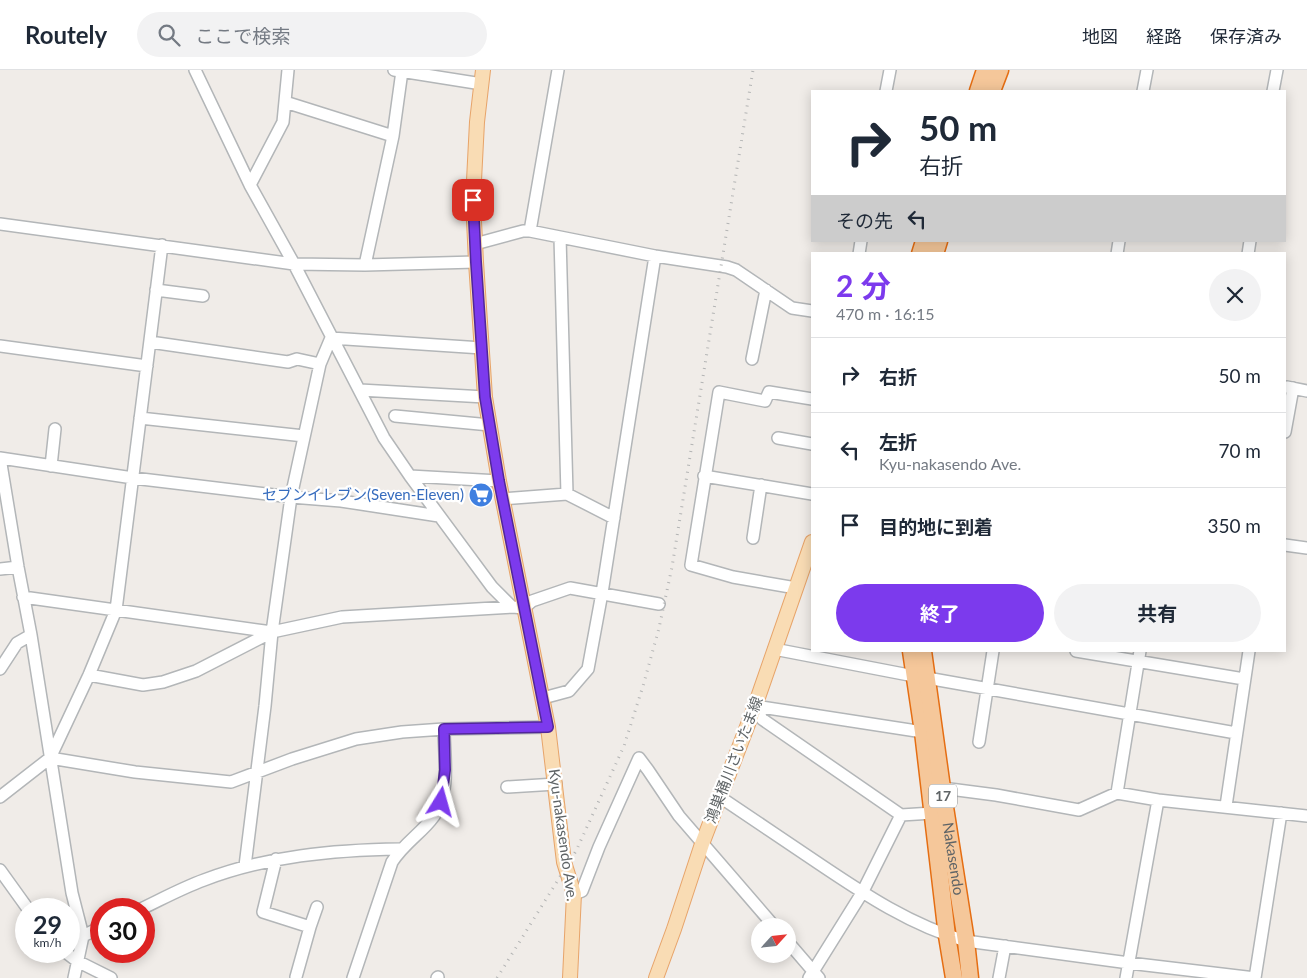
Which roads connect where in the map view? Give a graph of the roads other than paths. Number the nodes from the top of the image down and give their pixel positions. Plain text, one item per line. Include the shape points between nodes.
1 (195, 70) edge
2 (288, 70) edge
3 (558, 70) edge
4 (890, 70) edge
5 (985, 70) edge
6 (1000, 70) edge
7 (1147, 70) edge
8 (1277, 70) edge
9 (398, 71) edge
10 (482, 77) edge
11 (886, 90) edge
12 (978, 90) edge
13 (992, 90) edge
14 (1143, 90) edge
15 (1273, 90) edge
16 (285, 102) junction
17 (393, 136) junction
18 (250, 185) junction
19 (0, 224) edge
20 (530, 231) junction
21 (560, 237) junction
22 (474, 244) junction
23 (162, 245) junction
24 (655, 256) junction
25 (476, 262) junction
26 (294, 264) junction
27 (365, 265) junction
28 (156, 290) junction
29 (766, 290) junction
30 (203, 296) dead end
31 (811, 311) edge
32 (331, 338) junction
33 (150, 342) junction
34 (0, 346) edge
35 (482, 348) junction
36 (752, 359) dead end
37 (320, 364) junction
38 (147, 366) junction
39 (1289, 388) edge
40 (360, 390) junction
41 (1307, 391) edge
42 (485, 397) junction
43 (811, 399) edge
44 (395, 416) dead end
45 (140, 418) junction
46 (1286, 421) edge
47 (490, 425) junction
48 (55, 429) dead end
49 (304, 436) junction
50 (778, 438) dead end
51 (811, 444) edge
52 (0, 458) edge
53 (51, 466) junction
54 (410, 476) junction
55 (704, 476) junction
56 (133, 478) junction
57 (499, 481) junction
58 (761, 485) junction
59 (567, 494) junction
60 (811, 494) edge
61 (291, 497) junction
62 (502, 499) junction
63 (439, 516) junction
64 (614, 518) junction
65 (753, 538) dead end
66 (1286, 544) edge
67 (811, 545) edge
68 (1307, 548) edge
69 (18, 567) junction
70 (0, 569) edge
71 (796, 588) junction
72 (602, 592) junction
73 (23, 597) junction
74 (659, 604) dead end
75 (518, 607) junction
76 (116, 610) junction
77 (272, 632) junction
78 (31, 635) junction
79 (774, 649) junction
80 (911, 652) edge
81 (923, 652) edge
82 (993, 652) edge
83 (1089, 652) edge
84 (1249, 652) edge
85 (1139, 656) edge
86 (0, 669) edge
87 (89, 675) junction
88 (920, 677) junction
89 (1244, 679) junction
90 (987, 689) junction
91 (543, 698) junction
92 (755, 706) junction
93 (1130, 714) junction
94 (548, 727) junction
95 (444, 729) junction
96 (923, 732) junction
97 (1236, 733) junction
98 (979, 742) dead end
99 (50, 758) junction
100 (256, 771) junction
101 (556, 784) junction
102 (507, 787) dead end
103 (942, 788) junction
104 (1117, 793) junction
105 (0, 797) edge
106 (720, 797) junction
107 (1158, 800) junction
108 (1226, 806) junction
109 (1281, 812) junction
110 (933, 813) junction
111 (901, 815) junction
112 (1307, 816) edge
113 (702, 844) junction
114 (400, 849) junction
115 (276, 858) junction
116 (245, 866) junction
117 (0, 870) edge
118 (862, 893) junction
119 (574, 894) junction
120 (20, 898) edge
121 (155, 902) edge
122 (316, 908) dead end
123 (767, 918) edge
124 (310, 928) junction
125 (90, 933) edge
126 (83, 936) junction
127 (947, 936) junction
128 (966, 941) junction
129 (1005, 946) junction
130 (80, 948) edge
131 (796, 952) edge
132 (80, 962) edge
133 (77, 963) edge
134 (1129, 963) junction
135 (814, 976) edge
136 (74, 978) edge
137 (111, 978) edge
138 (296, 978) edge
139 (353, 978) edge
140 (570, 978) edge
141 (656, 978) edge
142 (954, 978) edge
143 (970, 978) edge
144 (999, 978) edge
145 (1126, 978) edge
146 (1255, 978) edge

1 - 18 street
2 - 16 street
3 - 20 street
4 - 11 street
5 - 12 highway
6 - 13 highway
7 - 14 street
8 - 15 street
9 - 10 street
9 - 17 street
10 - 22 main road, Kyu-nakasendo Ave. via 474,166
16 - 17 street
16 - 18 street via 283,122
17 - 27 street
18 - 26 street
19 - 23 street
20 - 21 street
20 - 22 street
21 - 24 street
21 - 59 street
22 - 25 main road, Kyu-nakasendo Ave.
23 - 26 street
23 - 28 street
24 - 29 street via 727,267
24 - 64 street
25 - 27 street
25 - 35 main road, Kyu-nakasendo Ave.
26 - 27 street
26 - 32 street
28 - 30 street
28 - 33 street
29 - 31 street via 792,308
29 - 36 street
32 - 35 street
32 - 37 street
32 - 40 street
33 - 37 street
33 - 38 street
34 - 38 street
35 - 42 main road, Kyu-nakasendo Ave.
37 - 49 street
38 - 45 street
39 - 41 street
39 - 46 street
40 - 42 street
40 - 54 street via 384,438
42 - 47 main road, Kyu-nakasendo Ave.
43 - 55 street via 769,392 765,401 719,392
44 - 47 street
45 - 49 street
45 - 56 street
47 - 57 main road, Kyu-nakasendo Ave.
48 - 53 street
49 - 61 street
50 - 51 street
52 - 53 street
52 - 69 street
53 - 56 street
54 - 57 street
54 - 63 street
55 - 58 street
55 - 71 street via 691,565 733,577
56 - 61 street
56 - 76 street
57 - 62 main road, Kyu-nakasendo Ave.
58 - 60 street
58 - 65 street
59 - 62 street
59 - 64 street
61 - 63 street
61 - 77 street
62 - 75 main road, Kyu-nakasendo Ave.
63 - 75 street via 492,587
64 - 72 street
66 - 68 street
67 - 71 main road, 鴻巣桶川さいたま線
69 - 70 street
69 - 73 street
71 - 79 main road, 鴻巣桶川さいたま線
72 - 74 street
72 - 75 street via 570,588
72 - 91 street via 588,669 569,691
73 - 76 street
73 - 78 street
75 - 77 street via 342,617
75 - 91 main road, Kyu-nakasendo Ave.
76 - 77 street
76 - 87 street
77 - 87 street via 196,671 164,682 143,685
77 - 100 street
78 - 86 street via 18,643
78 - 99 street
79 - 88 street
79 - 92 main road, 鴻巣桶川さいたま線
80 - 88 highway, Nakasendo / 17
81 - 88 highway, Nakasendo / 17
82 - 90 street
83 - 85 street
84 - 89 street
85 - 89 street
85 - 93 street
87 - 99 street
88 - 90 street
88 - 96 highway, Nakasendo / 17
88 - 103 highway, Nakasendo / 17
89 - 97 street
90 - 93 street
90 - 98 street
91 - 94 main road, Kyu-nakasendo Ave.
92 - 96 street
92 - 106 main road, 鴻巣桶川さいたま線
92 - 111 street via 762,719
93 - 97 street
93 - 104 street
94 - 95 street
94 - 101 main road, Kyu-nakasendo Ave.
95 - 100 street via 356,738
95 - 114 street via 445,770 441,802 434,816
96 - 110 highway, Nakasendo / 17
97 - 108 street
99 - 100 street via 135,772 231,782
99 - 105 street
99 - 126 street via 72,893
100 - 116 street
101 - 102 street
101 - 119 main road, Kyu-nakasendo Ave. via 564,862
103 - 104 street via 1079,810
103 - 128 highway, Nakasendo / 17
104 - 107 street
106 - 113 main road, 鴻巣桶川さいたま線
106 - 118 street
107 - 108 street
107 - 134 street
108 - 109 street
109 - 112 street
109 - 146 street
110 - 111 street
110 - 127 highway, Nakasendo / 17
111 - 118 street
113 - 119 street via 639,758 582,891
113 - 123 street
113 - 141 main road, 鴻巣桶川さいたま線
114 - 115 street
114 - 139 street via 392,862
115 - 116 street
115 - 124 street via 263,912
116 - 121 street via 202,880
117 - 120 street
118 - 127 street
118 - 135 street
119 - 140 main road, Kyu-nakasendo Ave.
122 - 124 street
124 - 138 street
125 - 126 street
126 - 130 street
127 - 128 street
127 - 142 highway, Nakasendo / 17
128 - 129 street
128 - 143 highway, Nakasendo / 17
129 - 134 street
129 - 144 street
131 - 135 street
132 - 137 street
133 - 136 street
134 - 145 street
134 - 146 street

